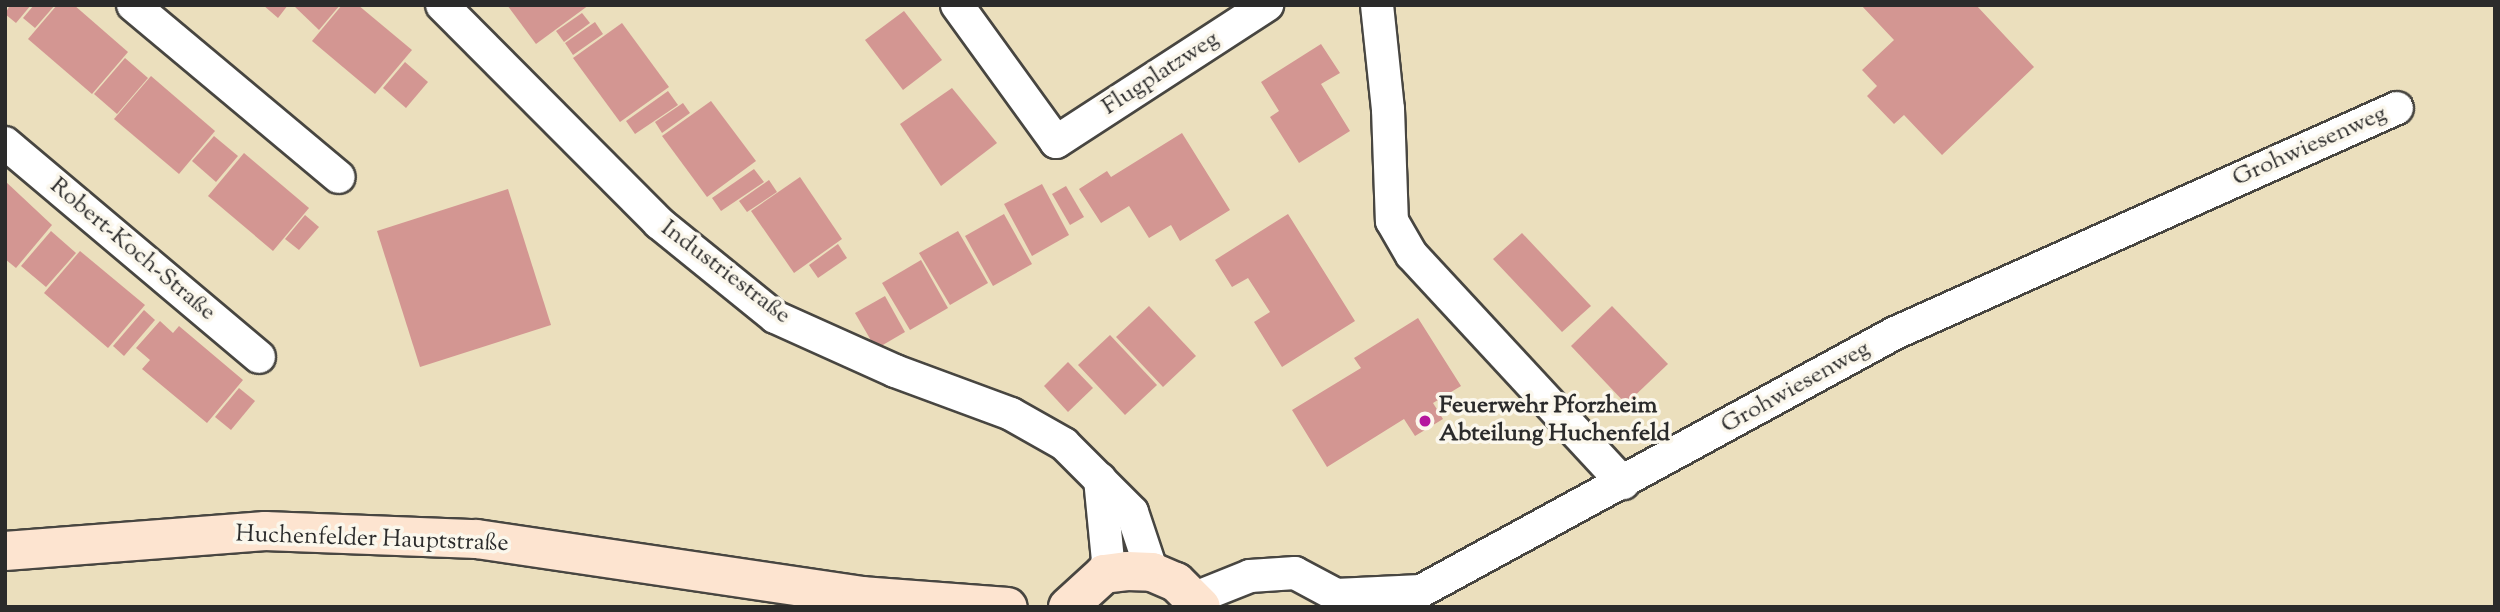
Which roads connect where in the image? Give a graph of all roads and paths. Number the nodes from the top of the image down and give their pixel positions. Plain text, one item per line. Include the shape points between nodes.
1 (133, 5) edge
2 (442, 5) edge
3 (957, 5) edge
4 (1267, 5) edge
5 (1377, 5) edge
6 (2397, 108) dead end
7 (5, 143) edge
8 (339, 177) dead end
9 (259, 357) dead end
10 (1100, 479) junction
11 (1623, 483) junction
12 (5, 551) edge
13 (1152, 572) junction
14 (1104, 574) junction
15 (875, 602) edge
16 (1198, 602) edge
17 (1008, 607) edge
18 (1068, 607) edge

1 - 8 street
2 - 10 street, Industriestraße via 659,223 775,317 895,371 1012,414 1064,444
3 - 4 street, Flugplatzweg via 1056,142
5 - 11 street via 1388,109 1392,221 1412,255
6 - 11 street, Grohwiesenweg via 1895,333
7 - 9 street, Robert-Koch-Straße
10 - 13 street, Industriestraße via 1132,512
10 - 14 street via 1108,560
11 - 16 street, Grohwiesenweg via 1421,591 1336,595 1295,573 1250,576
12 - 15 main road, Huchenfelder Hauptstraße via 265,531 477,540
13 - 14 main road
13 - 16 main road via 1176,582
14 - 18 main road
15 - 17 main road, Huchenfelder Hauptstraße

